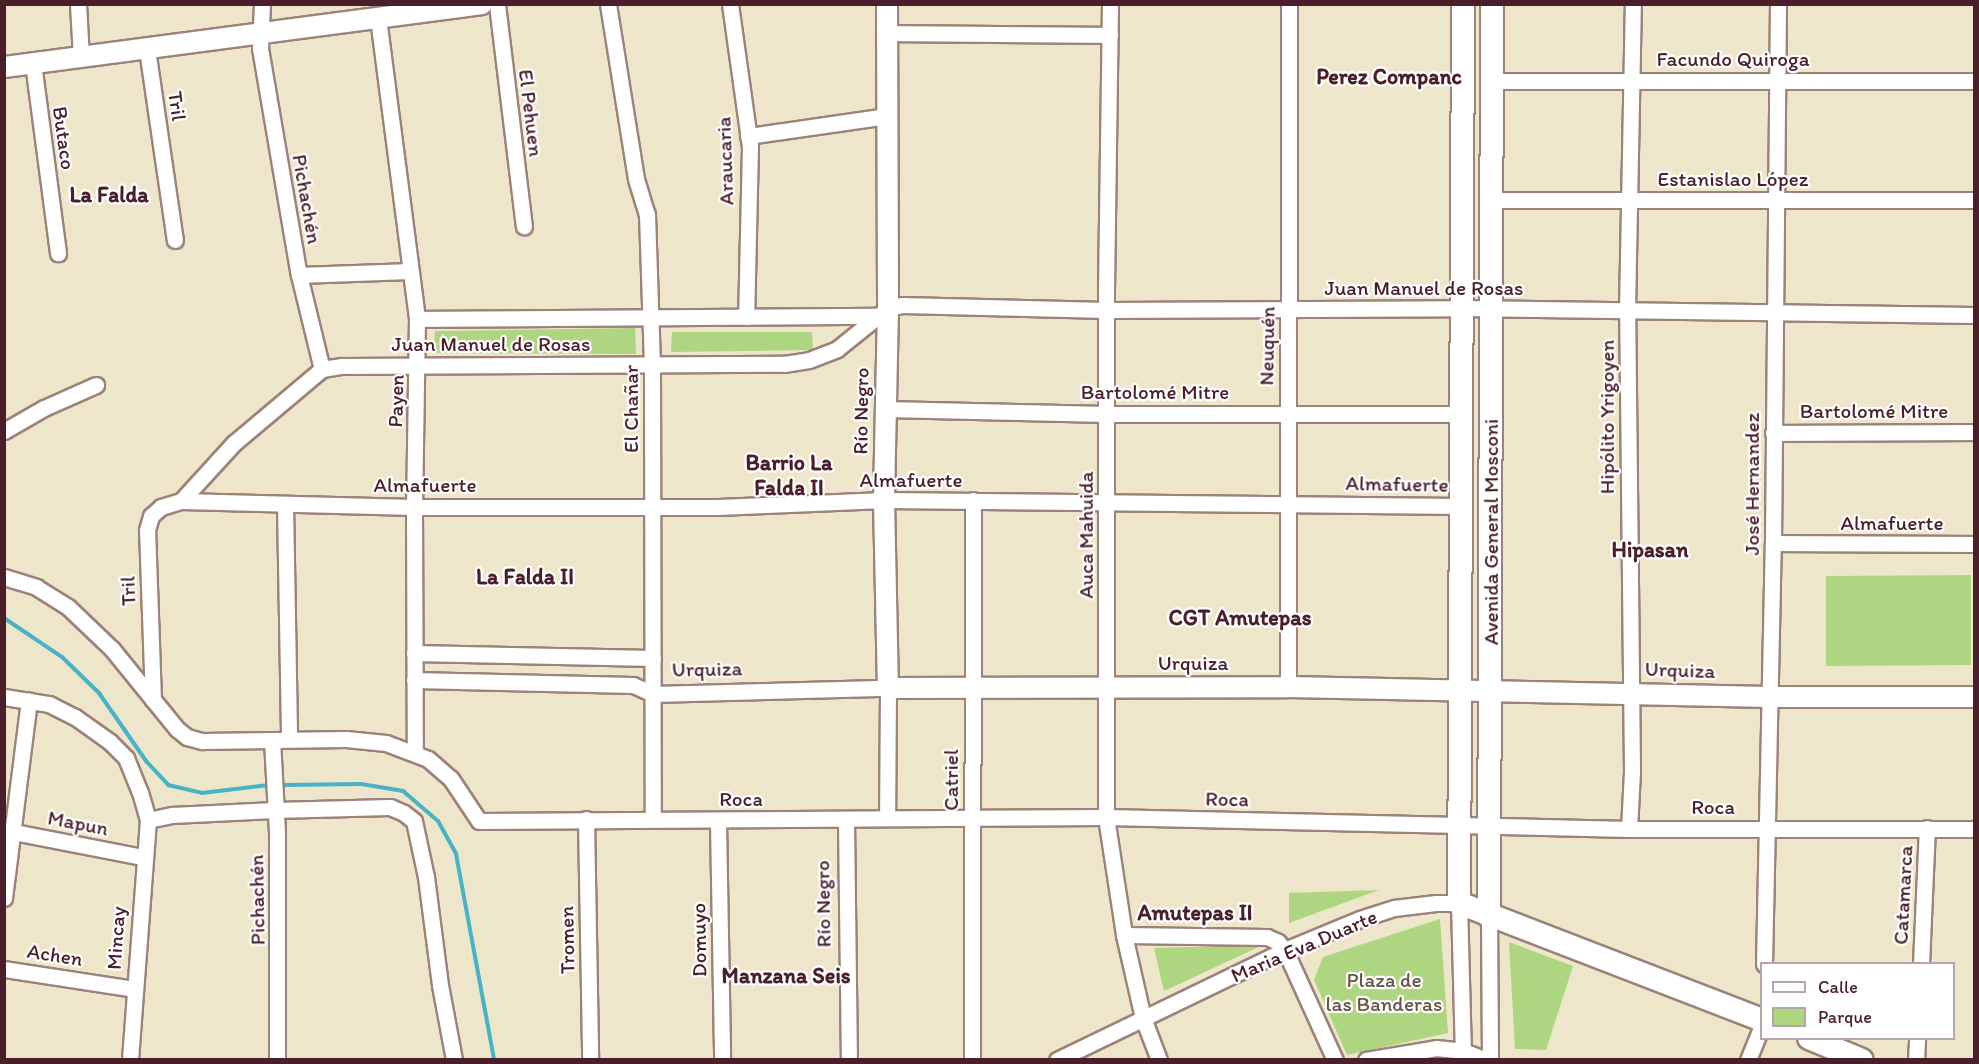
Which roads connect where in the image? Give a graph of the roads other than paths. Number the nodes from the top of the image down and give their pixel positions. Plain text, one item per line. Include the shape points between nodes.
1 (78, 4) edge
2 (262, 4) edge
3 (482, 4) edge
4 (497, 4) edge
5 (608, 4) edge
6 (730, 4) edge
7 (887, 4) edge
8 (1110, 4) edge
9 (1289, 4) edge
10 (1463, 4) edge
11 (1492, 4) edge
12 (1633, 4) edge
13 (1778, 4) edge
14 (453, 6) edge
15 (378, 18) junction
16 (887, 33) junction
17 (259, 34) junction
18 (1110, 35) junction
19 (147, 49) junction
20 (81, 57) junction
21 (33, 63) junction
22 (4, 67) edge
23 (1631, 80) junction
24 (1776, 80) junction
25 (1492, 81) junction
26 (1974, 81) edge
27 (887, 116) junction
28 (748, 136) junction
29 (1492, 200) junction
30 (1629, 200) junction
31 (1775, 200) junction
32 (1974, 200) edge
33 (524, 226) dead end
34 (175, 240) dead end
35 (58, 253) dead end
36 (411, 271) junction
37 (299, 275) junction
38 (1288, 308) junction
39 (1462, 308) junction
40 (1491, 309) junction
41 (1107, 310) junction
42 (1627, 310) junction
43 (882, 312) junction
44 (1774, 312) junction
45 (1974, 315) edge
46 (746, 317) junction
47 (417, 319) junction
48 (651, 319) junction
49 (652, 364) junction
50 (418, 367) junction
51 (322, 369) junction
52 (96, 385) dead end
53 (885, 409) junction
54 (1287, 412) junction
55 (1107, 414) junction
56 (1461, 414) junction
57 (4, 431) edge
58 (1974, 432) edge
59 (1773, 433) junction
60 (884, 500) junction
61 (973, 500) junction
62 (181, 501) junction
63 (1287, 503) junction
64 (285, 504) junction
65 (1108, 504) junction
66 (652, 506) junction
67 (1461, 506) junction
68 (414, 507) junction
69 (1773, 543) junction
70 (1974, 544) edge
71 (4, 577) edge
72 (414, 653) junction
73 (653, 658) junction
74 (414, 680) junction
75 (1106, 687) junction
76 (1288, 687) junction
77 (888, 688) junction
78 (973, 688) junction
79 (1460, 690) junction
80 (1490, 690) junction
81 (1630, 692) junction
82 (653, 694) junction
83 (1769, 697) junction
84 (4, 698) edge
85 (1974, 698) edge
86 (153, 700) junction
87 (29, 701) junction
88 (289, 739) junction
89 (272, 740) junction
90 (415, 752) junction
91 (274, 810) junction
92 (1106, 817) junction
93 (653, 818) junction
94 (887, 818) junction
95 (586, 819) junction
96 (148, 820) junction
97 (718, 820) junction
98 (846, 820) junction
99 (972, 820) junction
100 (1459, 825) junction
101 (1490, 826) junction
102 (1629, 828) junction
103 (1766, 828) junction
104 (1927, 828) junction
105 (1974, 829) edge
106 (9, 830) edge
107 (143, 857) junction
108 (4, 898) edge
109 (1459, 903) junction
110 (1489, 916) junction
111 (1124, 934) junction
112 (1285, 950) junction
113 (1764, 962) edge
114 (1920, 962) edge
115 (4, 969) edge
116 (134, 989) junction
117 (1143, 1018) junction
118 (1760, 1020) edge
119 (1760, 1029) edge
120 (1814, 1040) edge
121 (1917, 1040) edge
122 (1463, 1055) edge
123 (1855, 1058) edge
124 (130, 1059) edge
125 (277, 1059) edge
126 (454, 1059) edge
127 (590, 1059) edge
128 (722, 1059) edge
129 (849, 1059) edge
130 (972, 1059) edge
131 (1057, 1059) edge
132 (1160, 1059) edge
133 (1335, 1059) edge
134 (1366, 1059) edge
135 (1488, 1059) edge
136 (1748, 1059) edge
137 (1916, 1059) edge

1 - 20 street
2 - 17 street, Pichachén
3 - 14 street
4 - 33 street, El Pehuen
5 - 48 street, El Chañar via 636,179 647,214
6 - 28 street, Araucaria
7 - 16 street, Río Negro
8 - 18 street, Auca Mahuida
9 - 38 street, Neuquén
10 - 39 main road, Avenida General Mosconi
11 - 25 main road, Avenida General Mosconi
12 - 23 street, Hipólito Yrigoyen
13 - 24 street, José Hernandez
14 - 15 street
15 - 17 street
15 - 36 street, Payen
16 - 18 street
16 - 27 street, Río Negro
17 - 19 street
17 - 37 street, Pichachén
18 - 41 street, Auca Mahuida
19 - 20 street
19 - 34 street, Tril
20 - 21 street
21 - 22 street
21 - 35 street, Butaco
23 - 24 street, Facundo Quiroga
23 - 25 street, Facundo Quiroga
23 - 30 street, Hipólito Yrigoyen
24 - 26 street, Facundo Quiroga
24 - 31 street, José Hernandez
25 - 29 main road, Avenida General Mosconi
27 - 28 street
27 - 43 street, Río Negro
28 - 46 street, Araucaria
29 - 30 street, Estanislao López
29 - 40 main road, Avenida General Mosconi
30 - 31 street, Estanislao López
30 - 42 street, Hipólito Yrigoyen
31 - 32 street, Estanislao López
31 - 44 street, José Hernandez
36 - 37 street
36 - 47 street, Payen
37 - 51 street, Pichachén
38 - 39 street, Juan Manuel de Rosas
38 - 41 street, Juan Manuel de Rosas
38 - 54 street, Neuquén
39 - 40 street, Juan Manuel de Rosas
39 - 56 main road, Avenida General Mosconi
40 - 42 street, Juan Manuel de Rosas
40 - 80 main road, Avenida General Mosconi
41 - 43 street, Juan Manuel de Rosas via 902,305
41 - 55 street, Auca Mahuida
42 - 44 street, Juan Manuel de Rosas
42 - 81 street, Hipólito Yrigoyen
43 - 46 street, Juan Manuel de Rosas
43 - 49 street, Juan Manuel de Rosas via 837,349 809,360 784,364
43 - 53 street, Río Negro
44 - 45 street, Juan Manuel de Rosas
44 - 59 street, José Hernandez
46 - 48 street, Juan Manuel de Rosas
47 - 48 street, Juan Manuel de Rosas
47 - 50 street, Payen
48 - 49 street, El Chañar
49 - 50 street, Juan Manuel de Rosas
49 - 66 street, El Chañar
50 - 51 street, Juan Manuel de Rosas
50 - 68 street, Payen
51 - 62 street via 234,443
52 - 57 street
53 - 55 street, Bartolomé Mitre
53 - 60 street, Río Negro
54 - 55 street, Bartolomé Mitre
54 - 56 street, Bartolomé Mitre
54 - 63 street, Neuquén
55 - 65 street, Auca Mahuida
56 - 67 main road, Avenida General Mosconi
58 - 59 street, Bartolomé Mitre
59 - 69 street, José Hernandez
60 - 61 street, Almafuerte
60 - 66 street, Almafuerte
60 - 77 street, Río Negro
61 - 65 street, Almafuerte
61 - 78 street, Catriel
62 - 64 street, Almafuerte
62 - 86 street, Tril via 161,507 151,516 147,530
63 - 65 street, Almafuerte
63 - 67 street, Almafuerte
63 - 76 street, Neuquén
64 - 68 street, Almafuerte
64 - 88 street
65 - 75 street, Auca Mahuida
66 - 68 street, Almafuerte
66 - 73 street, El Chañar
67 - 79 main road, Avenida General Mosconi
68 - 72 street, Payen
69 - 70 street, Almafuerte
69 - 83 street, José Hernandez
71 - 86 street via 36,587 68,607 112,649
72 - 73 street, Urquiza
72 - 74 street, Payen
73 - 82 street, El Chañar
74 - 82 street, Urquiza via 633,685
74 - 90 street, Payen
75 - 76 street, Urquiza
75 - 78 street, Urquiza
75 - 92 street, Auca Mahuida
76 - 79 street, Urquiza
77 - 78 street, Urquiza
77 - 82 street, Urquiza
77 - 94 street, Río Negro
78 - 99 street, Catriel
79 - 80 street, Urquiza
79 - 100 main road, Avenida General Mosconi
80 - 81 street, Urquiza
80 - 101 main road, Avenida General Mosconi
81 - 83 street, Urquiza
81 - 102 street, Hipólito Yrigoyen
82 - 93 street, El Chañar
83 - 85 street, Urquiza
83 - 103 street, José Hernandez
84 - 87 street
86 - 89 street via 187,737 202,741
87 - 96 street via 49,704 75,717 110,742 126,758
87 - 106 street
88 - 89 street
88 - 90 street via 386,743
89 - 91 street, Pichachén
90 - 95 street, Roca via 452,779 479,821
91 - 96 street via 172,815
91 - 125 street, Pichachén
91 - 126 street via 390,807 414,821
92 - 99 street, Roca
92 - 100 street, Roca
92 - 111 street, Auca Mahuida
93 - 95 street, Roca
93 - 97 street, Roca
94 - 98 street, Roca
94 - 99 street, Roca
95 - 127 street, Tromen
96 - 107 street, Mincay
97 - 98 street, Roca
97 - 128 street, Domuyo
98 - 129 street, Río Negro
99 - 130 street, Catriel
100 - 101 street, Roca
100 - 109 main road, Avenida General Mosconi
101 - 102 street, Roca
101 - 110 main road, Avenida General Mosconi
102 - 103 street, Roca
103 - 104 street, Roca
103 - 113 street, José Hernandez
104 - 105 street, Roca
104 - 114 street, Catamarca
106 - 107 street, Mapun
106 - 108 street
107 - 116 street, Mincay
109 - 110 main road, Maria Eva Duarte
109 - 112 street, Maria Eva Duarte via 1394,908
109 - 122 street, Avenida General Mosconi
110 - 118 main road, Maria Eva Duarte
110 - 135 street, Avenida General Mosconi
111 - 112 street via 1267,937
111 - 117 street, Auca Mahuida
112 - 117 street, Maria Eva Duarte
112 - 133 street
115 - 116 street, Achen
116 - 124 street, Mincay
117 - 131 street, Maria Eva Duarte
117 - 132 street, Auca Mahuida
119 - 136 street
120 - 123 main road
121 - 137 street
122 - 134 street via 1436,1048
122 - 135 street

